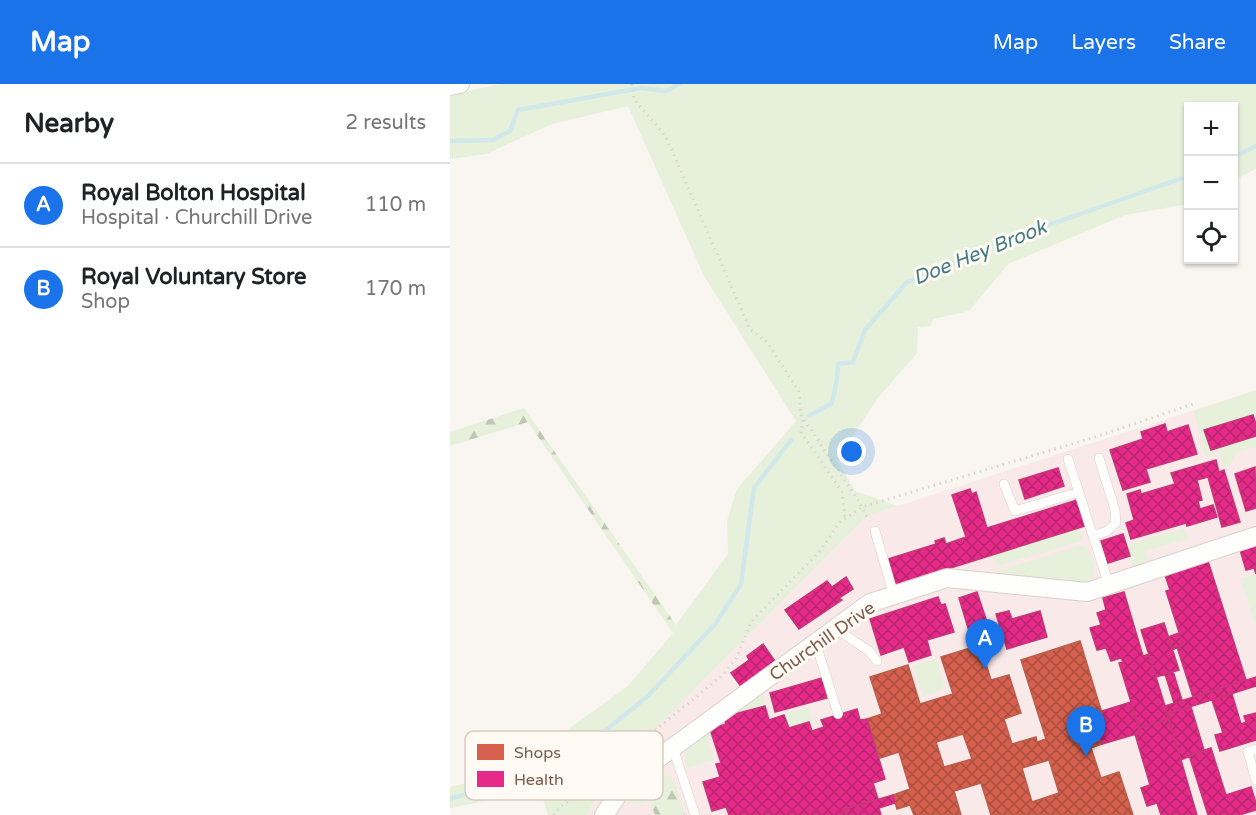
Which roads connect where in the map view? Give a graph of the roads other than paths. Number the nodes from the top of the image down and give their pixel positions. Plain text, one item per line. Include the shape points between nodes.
1 (460, 84) edge
2 (450, 86) edge
3 (1098, 458) dead end
4 (1068, 459) dead end
5 (1004, 484) dead end
6 (1079, 492) junction
7 (875, 531) road end
8 (1093, 536) junction
9 (1256, 536) edge
10 (1109, 585) junction
11 (894, 596) junction
12 (836, 629) junction
13 (816, 644) junction
14 (877, 662) dead end
15 (838, 714) dead end
16 (674, 748) junction
17 (1256, 749) edge
18 (663, 756) edge
19 (1256, 780) edge
20 (614, 800) edge
21 (604, 815) edge
22 (695, 815) edge

1 - 2 street
3 - 8 lane via 1116,523
4 - 6 lane
5 - 6 lane via 1015,511
6 - 8 lane
7 - 11 lane
8 - 10 lane
9 - 10 street, Churchill Drive
10 - 11 street, Churchill Drive via 1073,592 947,578
11 - 12 street, Churchill Drive via 870,603
12 - 13 street, Churchill Drive
12 - 14 lane via 869,651
13 - 15 lane
13 - 16 street, Churchill Drive
16 - 18 street, Churchill Drive
16 - 22 lane
17 - 19 lane via 1248,752
20 - 21 street, Churchill Drive

